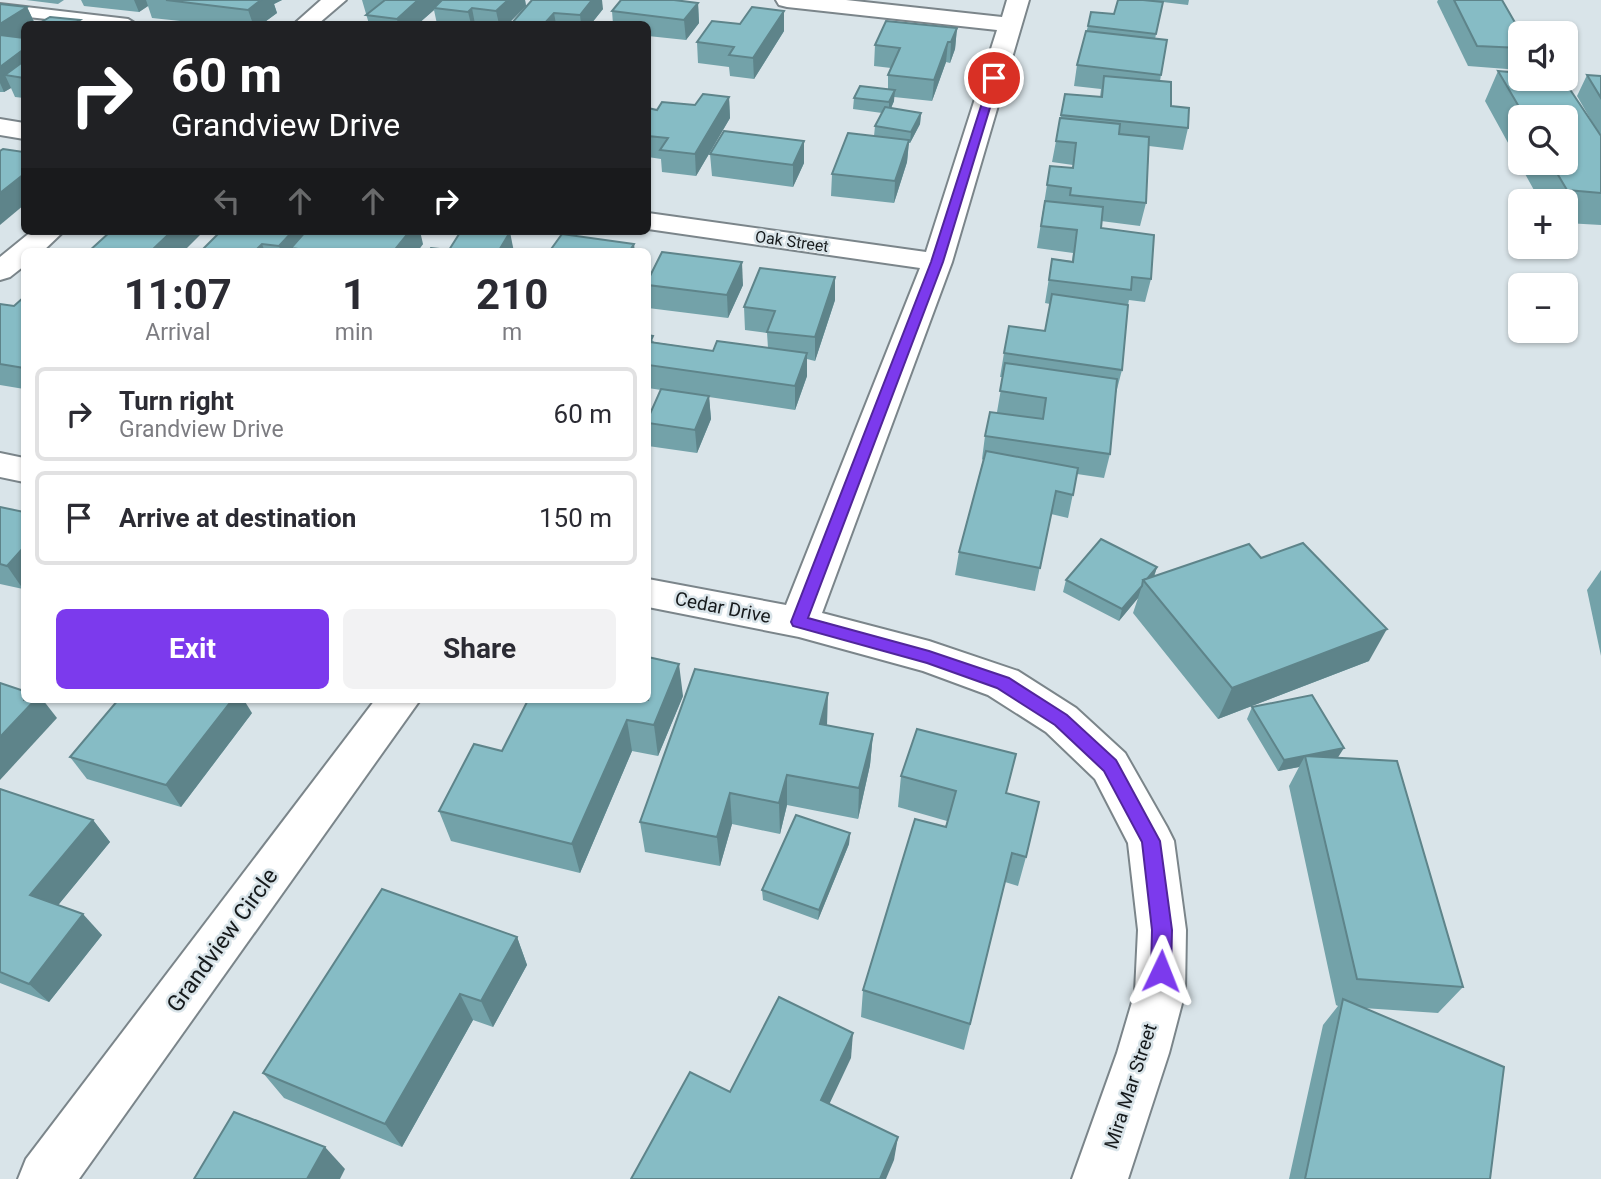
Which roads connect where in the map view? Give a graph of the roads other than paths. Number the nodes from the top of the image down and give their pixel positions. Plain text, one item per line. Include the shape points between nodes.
1 (335, 0) edge
2 (787, 0) edge
3 (0, 9) edge
4 (1014, 12) edge
5 (102, 21) edge
6 (309, 21) edge
7 (0, 127) edge
8 (21, 130) edge
9 (651, 221) edge
10 (45, 235) edge
11 (29, 248) edge
12 (21, 254) edge
13 (937, 262) junction
14 (0, 271) edge
15 (0, 465) edge
16 (21, 469) edge
17 (651, 594) edge
18 (799, 622) junction
19 (397, 703) edge
20 (46, 1179) edge
21 (1100, 1179) edge

1 - 6 street
2 - 4 street
3 - 5 lane
4 - 13 street
7 - 8 street
9 - 13 street, Oak Street
10 - 11 street
12 - 14 street
13 - 18 street
15 - 16 street
17 - 18 street, Cedar Drive
18 - 21 street, Mira Mar Street via 929,657 1003,683 1061,720 1110,766 1151,841 1162,930 1160,992
19 - 20 street, Grandview Circle

